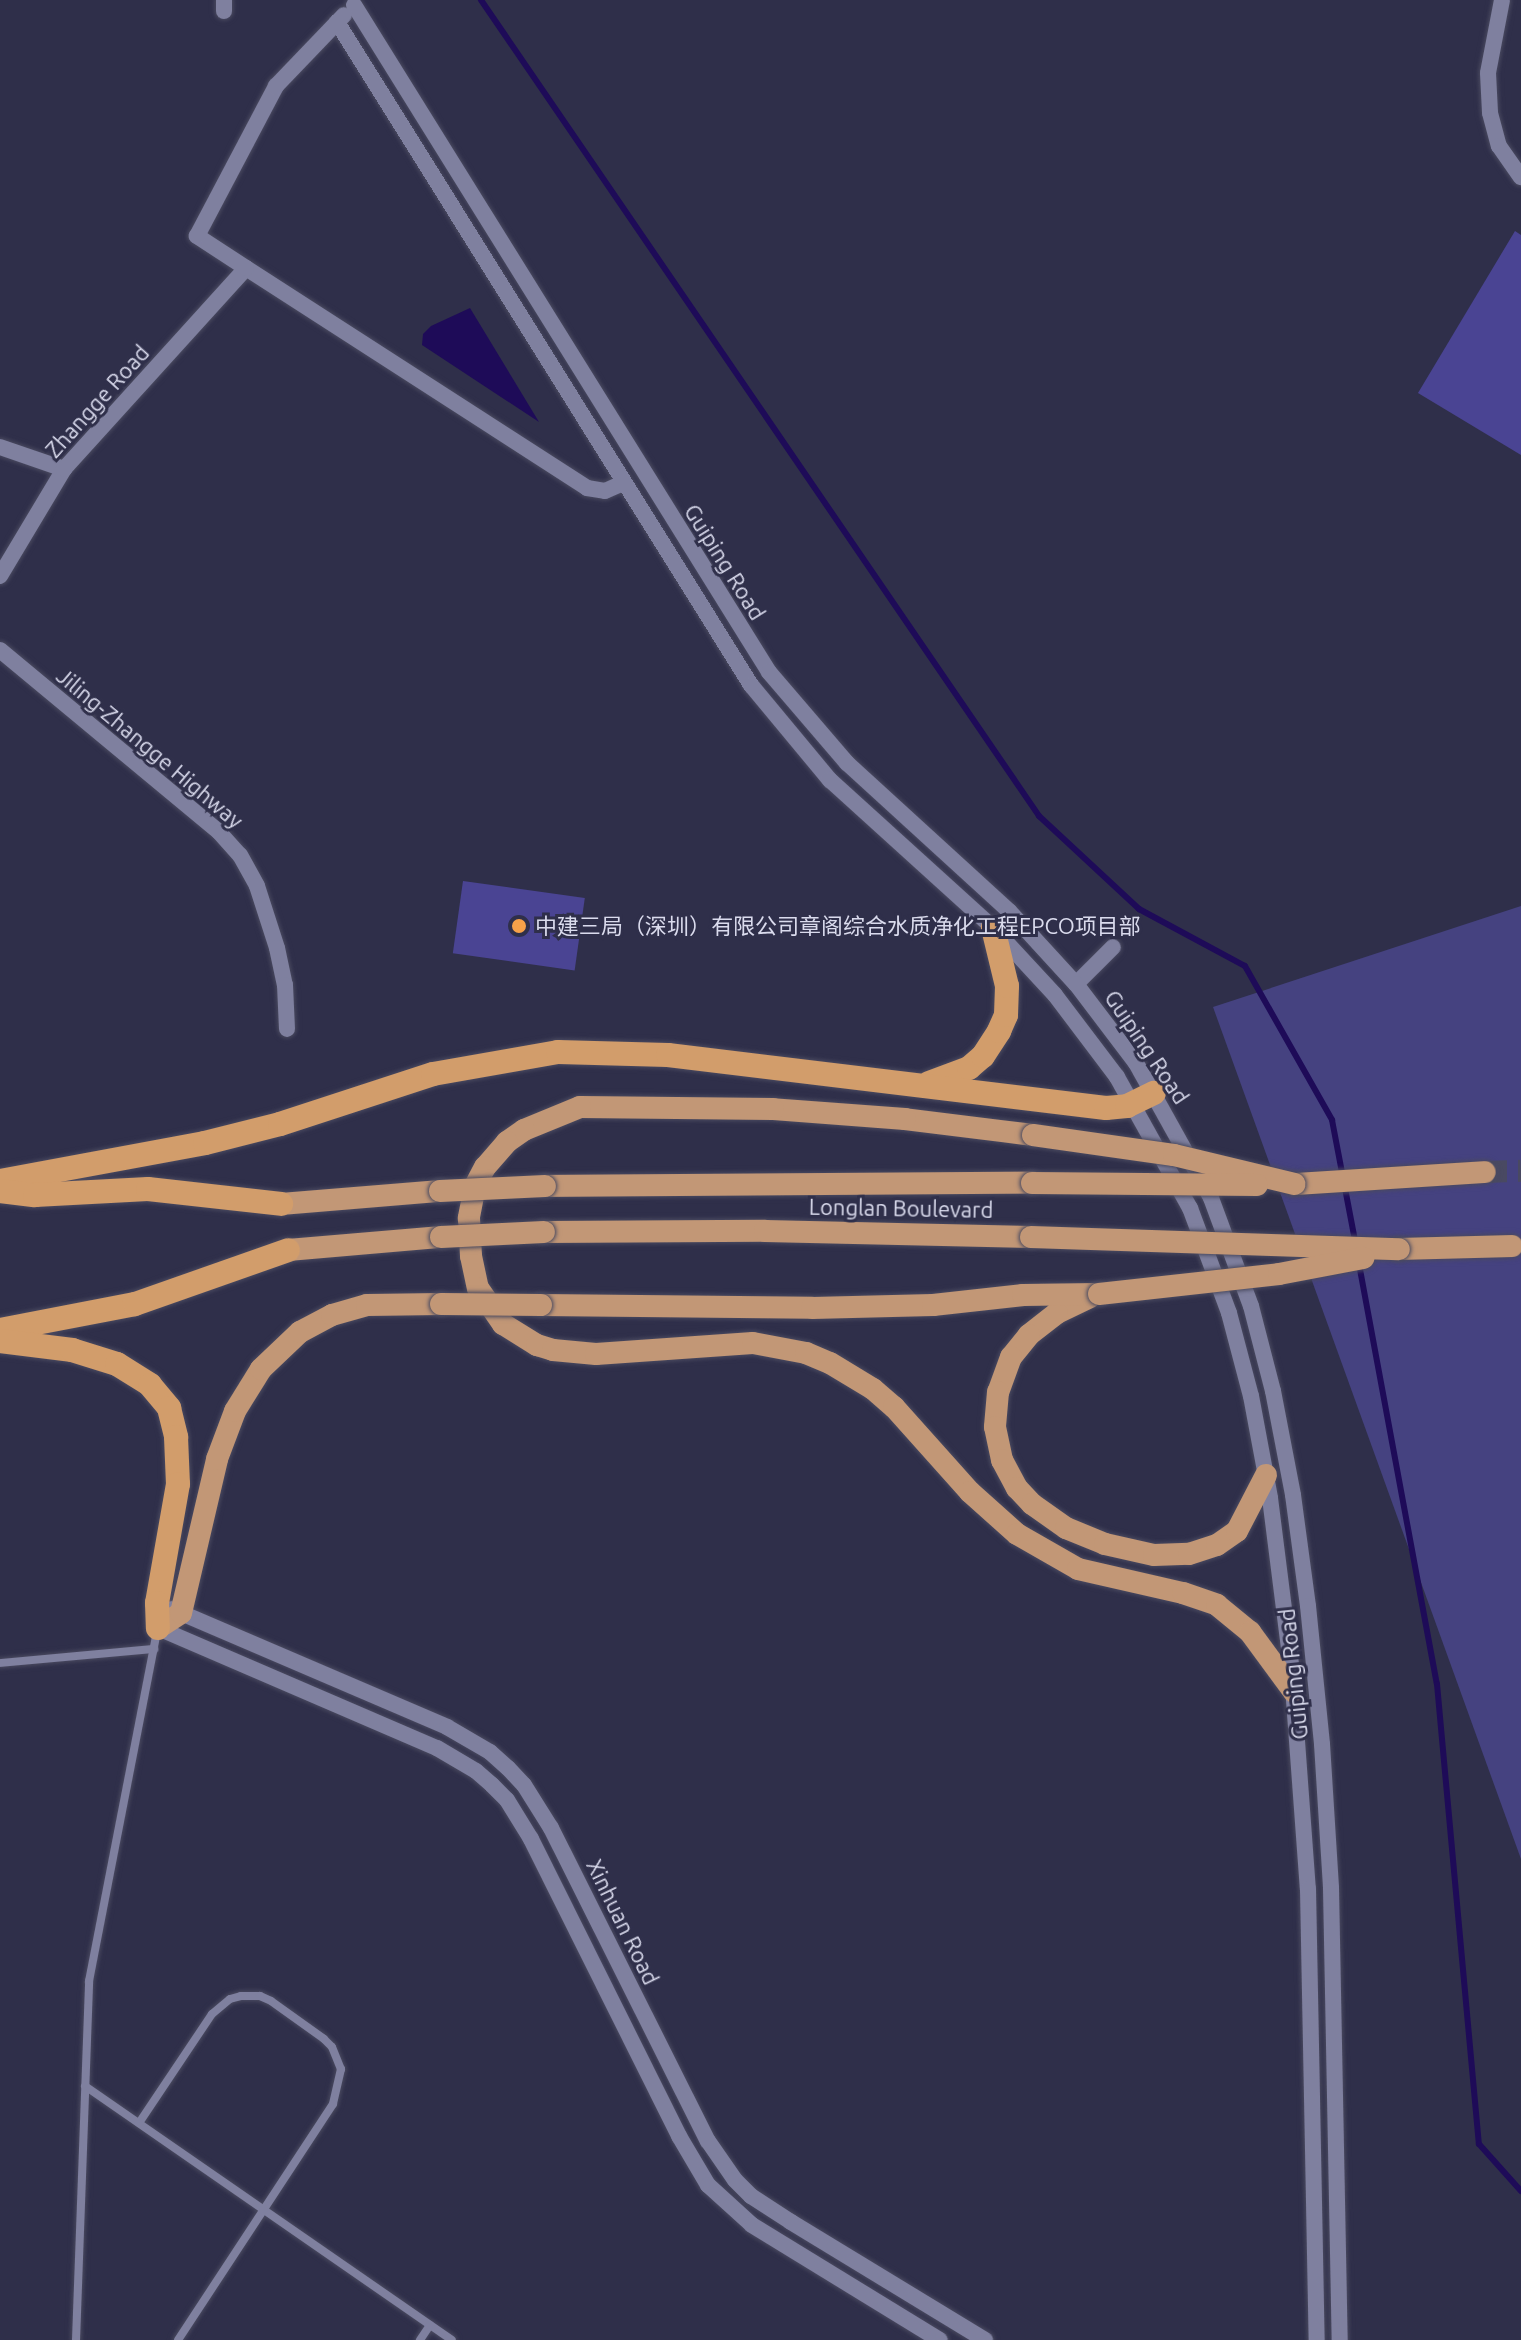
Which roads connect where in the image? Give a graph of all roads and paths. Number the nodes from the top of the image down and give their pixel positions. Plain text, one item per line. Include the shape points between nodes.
1 (1502, 0) edge
2 (356, 2) edge
3 (337, 22) junction
4 (1521, 177) edge
5 (246, 268) junction
6 (0, 447) edge
7 (64, 469) junction
8 (623, 483) junction
9 (0, 576) edge
10 (0, 650) edge
11 (993, 928) junction
12 (1113, 947) dead end
13 (1076, 984) junction
14 (287, 1029) dead end
15 (919, 1085) junction
16 (1144, 1098) junction
17 (1485, 1172) tunnel mouth
18 (1295, 1184) junction
19 (10, 1186) edge
20 (281, 1204) joint
21 (1512, 1246) dead end
22 (1399, 1249) junction
23 (288, 1250) joint
24 (1099, 1294) junction
25 (0, 1330) edge
26 (0, 1341) edge
27 (1266, 1475) junction
28 (157, 1603) junction
29 (181, 1613) junction
30 (156, 1638) junction
31 (0, 1663) edge
32 (1294, 1692) junction
33 (85, 2086) junction
34 (139, 2123) junction
35 (263, 2210) junction
36 (430, 2325) junction
37 (76, 2340) edge
38 (178, 2340) edge
39 (420, 2340) edge
40 (452, 2340) edge
41 (940, 2340) edge
42 (985, 2340) edge
43 (1317, 2340) edge
44 (1340, 2340) edge

1 - 4 street via 1488,73 1490,113 1499,146
2 - 3 street
2 - 13 street, Guiping Road via 769,672 847,763 1009,911
3 - 5 street via 276,86 197,236
3 - 8 street, Guiping Road
5 - 7 street, Zhangge Road
5 - 8 street via 587,488 605,491
6 - 7 street
7 - 9 street, Zhangge Road
8 - 11 street, Guiping Road via 707,620 776,718 856,805
10 - 14 street, Jiling-Zhangge Highway via 240,855 257,886 277,948
11 - 15 highway via 1007,986 1006,1015 999,1031 983,1056 962,1073
11 - 16 street, Guiping Road
12 - 13 street
13 - 16 street, Guiping Road
15 - 16 highway via 1106,1108
15 - 19 highway via 630,1052 586,1050 510,1058 433,1074 218,1140
16 - 27 street, Guiping Road via 1215,1272 1240,1352
16 - 44 street, Guiping Road via 1211,1198 1237,1264 1273,1391 1297,1522 1322,1744 1331,1888
17 - 18 highway, Longlan Boulevard
18 - 20 highway, Longlan Boulevard, bridge via 545,1186
18 - 32 highway, bridge via 1174,1155 905,1119 665,1105 580,1107 514,1137 485,1167 469,1218 478,1288 503,1324 537,1345 596,1354 753,1343 830,1363 894,1407 970,1492 1017,1534 1078,1569 1217,1605 1250,1632
19 - 20 highway via 148,1189
21 - 22 highway, Longlan Boulevard
22 - 23 highway, Longlan Boulevard, bridge via 792,1231 544,1232
22 - 24 highway, bridge via 1279,1274
23 - 25 highway via 135,1304
24 - 27 highway via 1038,1327 1020,1344 1004,1374 995,1427 1002,1460 1017,1488 1047,1515 1090,1539 1174,1556 1208,1549 1232,1536
24 - 29 highway, bridge via 812,1308 367,1305 332,1315 300,1332 261,1369 235,1411 217,1459
26 - 28 highway via 107,1360 138,1375 162,1397 176,1437 178,1484
27 - 32 street, Guiping Road
28 - 29 street, Xinhuan Road
28 - 30 highway
29 - 30 highway
29 - 42 street, Xinhuan Road via 447,1727 508,1768 551,1828 727,2170 765,2205
30 - 31 lane
30 - 33 lane via 92,1959
30 - 41 street, Xinhuan Road via 437,1748 492,1785 531,1839 708,2185 744,2220
32 - 43 street, Guiping Road via 1308,1889
33 - 34 lane
33 - 37 lane
34 - 35 lane
34 - 35 lane via 219,2006 241,1996 271,2001 324,2039 341,2069 333,2104
35 - 36 lane
35 - 38 lane
36 - 39 lane
36 - 40 lane

